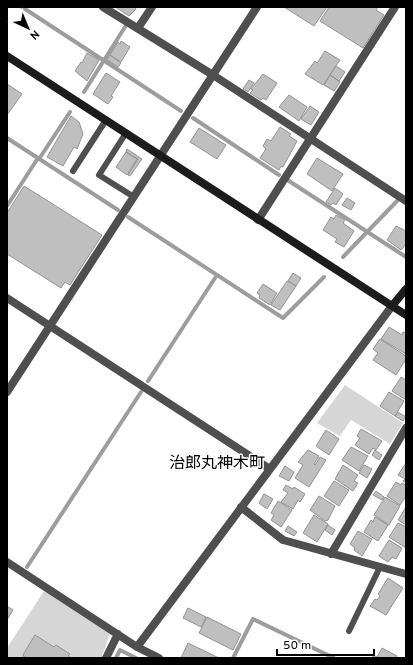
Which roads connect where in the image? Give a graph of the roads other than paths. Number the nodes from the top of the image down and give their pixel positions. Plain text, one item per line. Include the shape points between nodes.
1 (104, 7) edge
2 (152, 7) edge
3 (257, 7) edge
4 (395, 7) edge
5 (138, 28) junction
6 (7, 56) edge
7 (213, 75) junction
8 (106, 120) junction
9 (126, 133) junction
10 (310, 139) junction
11 (161, 156) junction
12 (73, 171) dead end
13 (134, 198) junction
14 (406, 201) edge
15 (258, 220) junction
16 (406, 289) edge
17 (7, 298) edge
18 (392, 306) junction
19 (406, 315) edge
20 (50, 326) junction
21 (7, 392) edge
22 (406, 428) edge
23 (270, 469) junction
24 (241, 507) junction
25 (331, 554) junction
26 (7, 562) edge
27 (380, 567) junction
28 (405, 572) edge
29 (349, 630) dead end
30 (118, 634) junction
31 (137, 647) junction
32 (106, 658) edge
33 (159, 658) edge

1 - 5 street
2 - 5 street
3 - 7 street
4 - 10 street
5 - 7 street
6 - 8 street
7 - 10 street
7 - 11 street
8 - 9 street
8 - 12 lane
9 - 11 street
9 - 13 lane via 99,175
10 - 14 street
10 - 15 street
11 - 13 street
11 - 15 street
13 - 20 street
15 - 18 street
16 - 18 street
17 - 20 street
18 - 19 street
18 - 23 street
20 - 21 street
20 - 23 street
22 - 25 street
23 - 24 street
24 - 25 street via 283,540
24 - 31 street
25 - 27 street
26 - 30 street
27 - 28 street
27 - 29 lane
30 - 31 street
30 - 32 street
31 - 33 street

